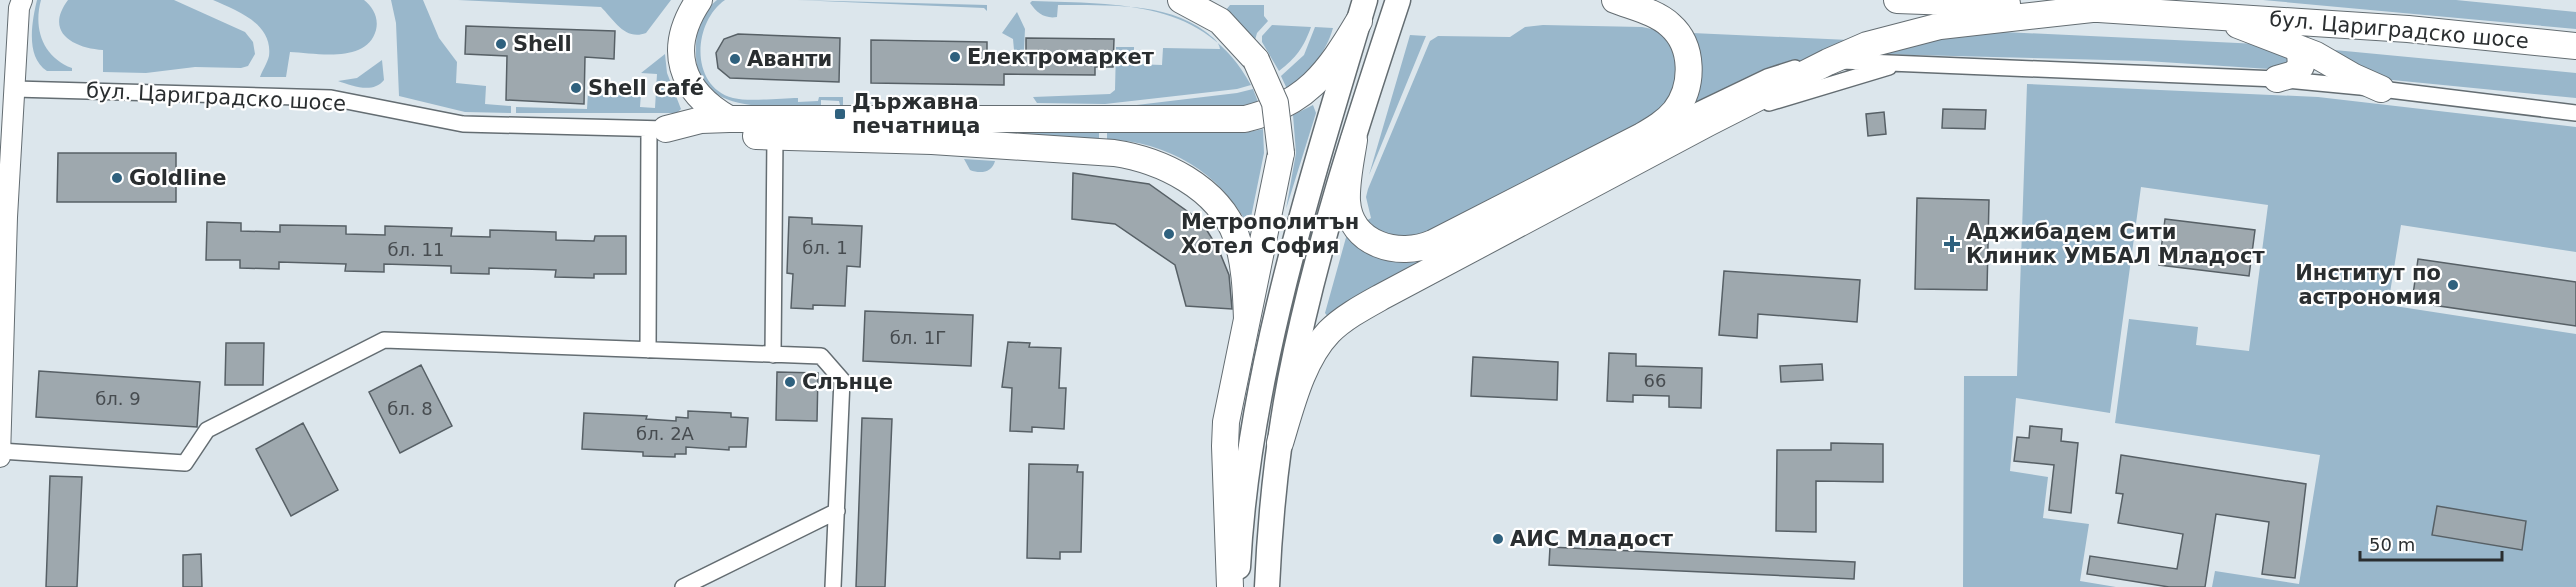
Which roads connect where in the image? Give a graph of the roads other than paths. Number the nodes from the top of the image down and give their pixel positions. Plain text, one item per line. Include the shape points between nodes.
1 (699, 0) edge
2 (1181, 0) edge
3 (1398, 0) edge
4 (1615, 0) edge
5 (1897, 0) edge
6 (19, 3) edge
7 (2101, 8) junction
8 (1362, 11) edge
9 (2206, 14) junction
10 (2294, 46) junction
11 (2576, 46) edge
12 (1828, 62) junction
13 (1898, 65) junction
14 (2277, 80) junction
15 (2381, 88) junction
16 (15, 89) junction
17 (2576, 113) edge
18 (729, 119) junction
19 (1708, 123) junction
20 (657, 129) junction
21 (775, 136) junction
22 (1642, 136) junction
23 (1354, 140) junction
24 (1247, 319) junction
25 (648, 350) junction
26 (773, 355) junction
27 (1280, 443) junction
28 (0, 451) edge
29 (0, 457) edge
30 (837, 511) junction
31 (683, 587) edge
32 (833, 587) edge
33 (1230, 587) edge
34 (1237, 587) edge
35 (1267, 587) edge

1 - 18 highway via 685,27 682,68 694,93
2 - 24 highway, bridge via 1220,21 1256,60 1275,103 1281,153
3 - 23 main road
4 - 22 highway via 1669,23 1682,39 1688,57 1688,78 1681,100 1667,119
5 - 7 highway, бул. Цариградско шосе
6 - 16 street
7 - 9 highway, бул. Цариградско шосе
7 - 12 highway via 1940,26 1867,45
8 - 18 highway via 1338,56 1314,86 1286,105 1245,119
8 - 34 main road via 1274,326 1249,467
9 - 10 highway
9 - 11 highway, бул. Цариградско шосе
10 - 14 highway via 2300,54 2301,66 2294,74
10 - 15 highway
12 - 13 street
12 - 19 highway
12 - 22 street via 1767,77
13 - 14 street via 2111,70
13 - 19 street
14 - 15 street
15 - 17 street
16 - 20 street, бул. Цариградско шосе via 331,98 463,124
16 - 28 street
18 - 20 highway
19 - 27 highway via 1342,321 1315,351
20 - 21 highway via 699,136
20 - 25 street
21 - 24 highway via 1102,152 1136,156 1157,164 1190,182 1232,228 1246,284
21 - 26 street
22 - 23 highway via 1433,243 1409,251 1373,242 1349,212
23 - 27 main road via 1302,324
24 - 33 highway via 1226,422
25 - 26 street
25 - 28 street via 384,340 207,430 185,463
26 - 30 street via 820,356 842,380
27 - 35 main road
28 - 29 street
30 - 31 street
30 - 32 street

